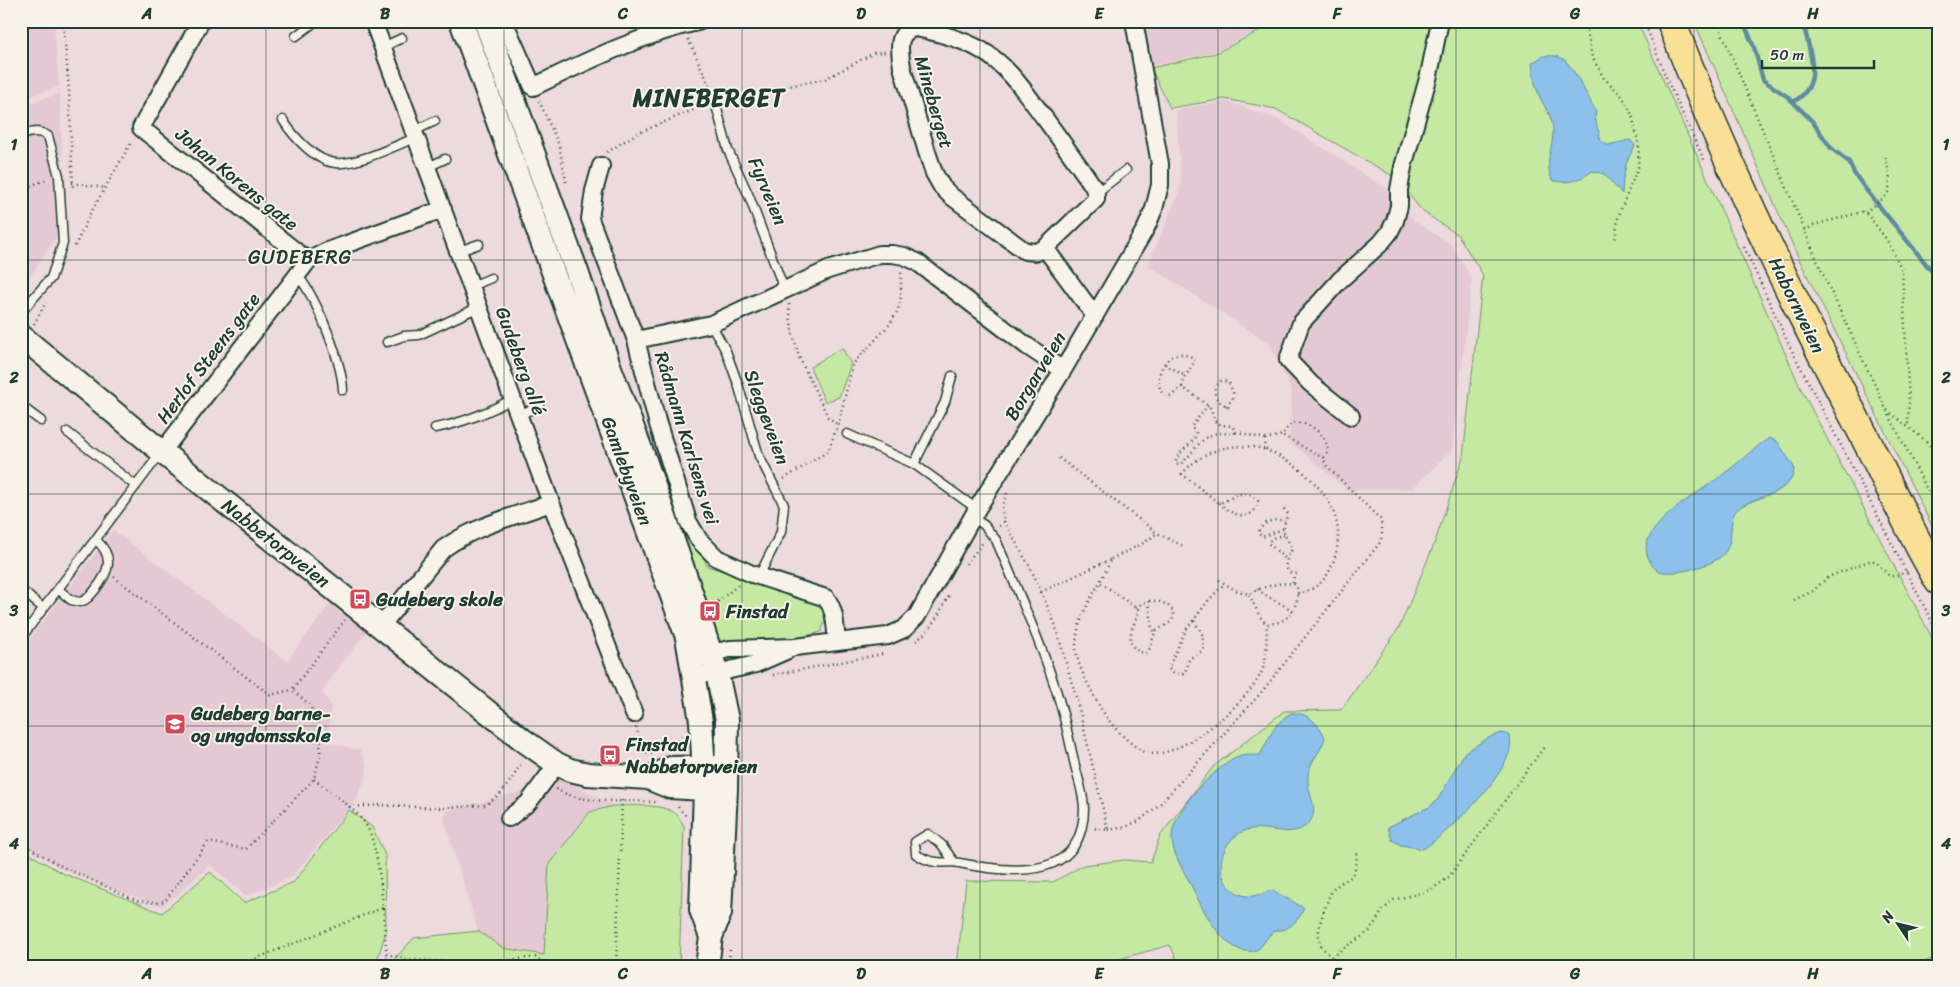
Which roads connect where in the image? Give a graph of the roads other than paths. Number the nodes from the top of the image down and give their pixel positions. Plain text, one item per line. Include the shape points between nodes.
1 (201, 21) edge
2 (316, 21) edge
3 (373, 21) edge
4 (461, 21) edge
5 (484, 21) edge
6 (504, 21) edge
7 (701, 21) edge
8 (1134, 21) edge
9 (1440, 21) edge
10 (1671, 21) edge
11 (296, 36) dead end
12 (402, 38) dead end
13 (383, 47) junction
14 (716, 104) road end
15 (284, 120) dead end
16 (435, 121) dead end
17 (415, 134) junction
18 (21, 136) edge
19 (445, 159) dead end
20 (601, 166) road end
21 (428, 167) junction
22 (1126, 170) dead end
23 (1096, 193) junction
24 (444, 209) junction
25 (479, 244) dead end
26 (1045, 248) junction
27 (459, 251) junction
28 (308, 261) junction
29 (297, 275) junction
30 (492, 278) dead end
31 (472, 286) junction
32 (784, 289) junction
33 (479, 307) junction
34 (21, 312) edge
35 (1095, 316) junction
36 (711, 324) junction
37 (28, 330) edge
38 (636, 340) junction
39 (387, 342) dead end
40 (1063, 370) junction
41 (952, 376) dead end
42 (343, 390) dead end
43 (513, 398) junction
44 (21, 406) edge
45 (539, 406) dead end
46 (519, 415) junction
47 (1351, 416) dead end
48 (42, 421) dead end
49 (435, 428) dead end
50 (67, 432) dead end
51 (848, 434) road end
52 (162, 452) junction
53 (914, 464) junction
54 (136, 486) junction
55 (551, 503) junction
56 (975, 513) junction
57 (96, 540) junction
58 (1934, 573) edge
59 (755, 575) junction
60 (58, 589) junction
61 (21, 590) edge
62 (44, 608) junction
63 (381, 626) junction
64 (21, 638) edge
65 (837, 642) junction
66 (703, 664) junction
67 (634, 714) road end
68 (557, 764) junction
69 (726, 766) junction
70 (702, 767) junction
71 (648, 778) junction
72 (715, 790) junction
73 (509, 818) dead end
74 (954, 862) junction
75 (706, 966) edge

1 - 28 street, Johan Korens gate via 141,128
2 - 11 lane
3 - 13 street, Gudeberg allé
4 - 66 street, Gamlebyveien via 682,620
5 - 66 street, Gamlebyveien via 646,463
6 - 7 street via 533,87 611,49
8 - 35 street, Borgarveien via 1160,164 1160,185 1146,228
9 - 47 street via 1429,75 1402,166 1399,206 1389,233 1300,323 1288,360 1311,384
10 - 58 highway, Habornveien via 1718,138 1775,259
12 - 13 lane
13 - 17 street, Gudeberg allé
14 - 32 lane, Fyrveien via 728,150
15 - 17 lane via 304,146 335,164 354,161
16 - 17 lane
17 - 21 street, Gudeberg allé
18 - 34 lane via 33,132 48,136 59,176 63,243 51,278
19 - 21 lane
20 - 38 street via 590,219
21 - 24 street, Gudeberg allé
22 - 23 lane
23 - 26 street via 1096,199 1085,211
23 - 26 street, Mineberget via 1012,76 981,50 967,43 915,28 906,31 899,50 902,67 927,152 942,188 1025,251 1034,253
24 - 27 street, Gudeberg allé
24 - 28 street, Herlof Steens gate
25 - 27 lane
26 - 35 street
27 - 31 street, Gudeberg allé
28 - 29 street, Herlof Steens gate
29 - 42 lane via 309,290 320,315 341,370
29 - 52 street, Herlof Steens gate
30 - 31 lane
31 - 33 street, Gudeberg allé
32 - 36 street, Rådmann Karlsens vei
32 - 40 street, Rådmann Karlsens vei via 828,270 880,254 904,256 917,262
33 - 39 lane via 420,335
33 - 43 street, Gudeberg allé
35 - 40 street, Borgarveien
36 - 38 street, Rådmann Karlsens vei
36 - 59 lane, Sleggeveien via 726,351 759,456 784,505 781,532
37 - 52 street, Nabbetorpveien
38 - 59 street, Rådmann Karlsens vei via 688,521 699,540 718,558
40 - 56 street, Borgarveien
41 - 53 lane via 945,402
43 - 46 street, Gudeberg allé
43 - 49 lane via 453,425
44 - 48 lane
45 - 46 lane
46 - 55 street, Gudeberg allé
50 - 54 lane
51 - 53 lane
52 - 54 lane
52 - 63 street, Nabbetorpveien
53 - 56 lane
54 - 57 lane
55 - 63 street via 453,541 442,549
55 - 67 street, Gudeberg allé
56 - 65 street, Borgarveien via 917,616 904,629 888,636
56 - 74 lane via 996,540 1054,684 1084,808 1082,827 1074,846 1047,866 1028,870
57 - 60 lane
57 - 60 lane via 106,553 108,564 107,572 89,597 80,602 71,600
59 - 65 street, Rådmann Karlsens vei via 826,598 832,606
60 - 62 lane
61 - 62 lane
62 - 64 lane
63 - 68 street, Nabbetorpveien
65 - 66 street, Borgarveien via 795,646 756,664
66 - 69 street, Gamlebyveien via 727,720
66 - 70 street, Gamlebyveien
68 - 71 street, Nabbetorpveien via 588,774
68 - 73 street via 528,803
69 - 70 street, Nabbetorpveien
69 - 72 street, Gamlebyveien
70 - 71 street, Nabbetorpveien via 671,768
70 - 72 street, Gamlebyveien
71 - 72 street, Nabbetorpveien via 670,786
72 - 75 street, Gamlebyveien via 701,910 711,937
74 - 74 lane via 942,845 928,834 915,842 916,854 925,860 938,864

